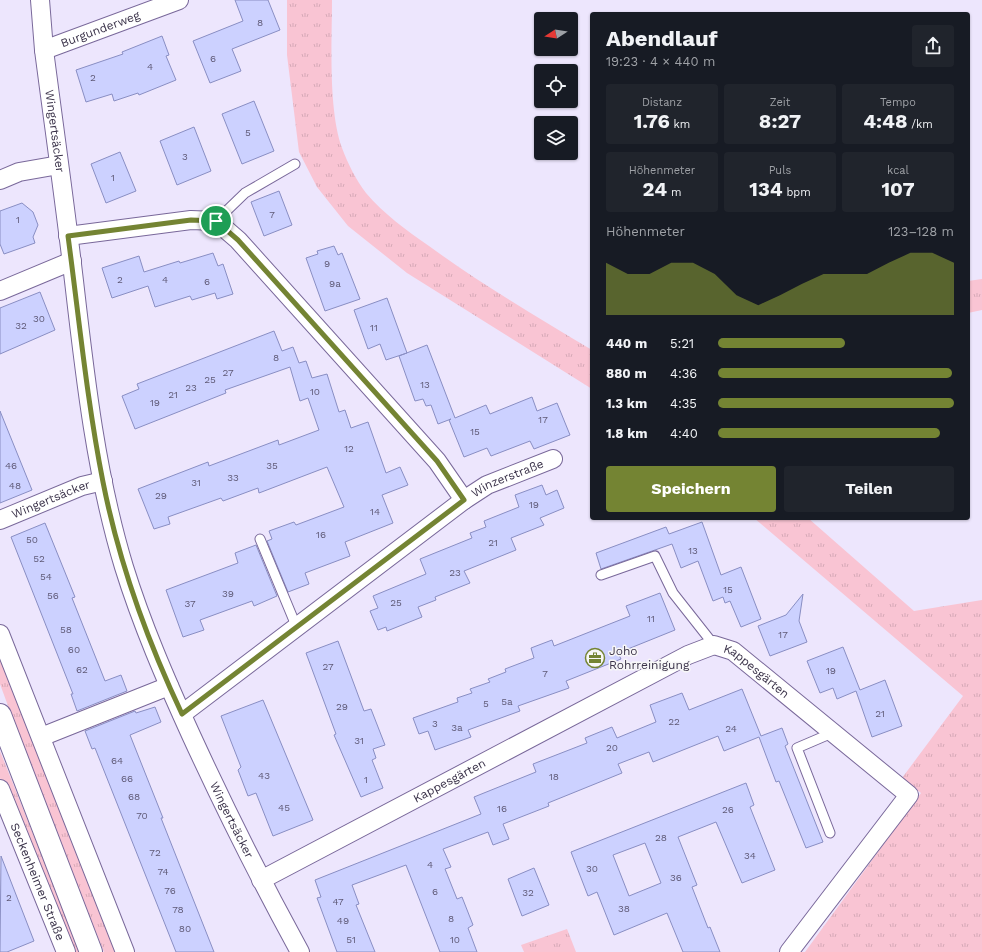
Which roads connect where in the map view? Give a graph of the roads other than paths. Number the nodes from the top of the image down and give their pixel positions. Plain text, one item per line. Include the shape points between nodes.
1 (40, 0) edge
2 (179, 0) edge
3 (44, 50) junction
4 (295, 164) dead end
5 (59, 165) junction
6 (0, 180) edge
7 (216, 221) junction
8 (68, 236) junction
9 (72, 261) junction
10 (0, 291) edge
11 (553, 458) dead end
12 (103, 482) junction
13 (464, 500) junction
14 (0, 520) edge
15 (260, 539) dead end
16 (601, 575) dead end
17 (297, 628) junction
18 (0, 634) edge
19 (714, 645) junction
20 (169, 686) junction
21 (182, 714) junction
22 (0, 715) edge
23 (832, 733) junction
24 (41, 737) junction
25 (0, 789) edge
26 (830, 833) dead end
27 (261, 880) junction
28 (66, 952) edge
29 (91, 952) edge
30 (125, 952) edge
31 (300, 952) edge
32 (789, 952) edge

1 - 3 street, Wingertsäcker
2 - 3 street, Burgunderweg
3 - 5 street, Wingertsäcker
4 - 7 lane via 245,193
5 - 6 street via 19,172
5 - 8 street, Wingertsäcker
7 - 8 street via 191,220
7 - 13 street, Winzerstraße via 238,240 437,461
8 - 9 street, Wingertsäcker
9 - 10 street
9 - 12 street, Wingertsäcker via 85,377
11 - 13 street, Winzerstraße via 487,485
12 - 14 street, Wingertsäcker via 82,486
12 - 20 street, Wingertsäcker via 124,566
13 - 17 street, Winzerstraße
15 - 17 lane
16 - 19 lane via 655,556 673,593
17 - 21 street, Winzerstraße
18 - 24 street
19 - 23 street, Kappesgärten via 733,651
19 - 27 street, Kappesgärten via 688,655
20 - 21 street, Wingertsäcker
20 - 24 street
21 - 27 street, Wingertsäcker
22 - 29 street
23 - 26 lane via 798,748
23 - 32 street, Kappesgärten via 909,795
24 - 30 street
25 - 28 street, Seckenheimer Straße
27 - 31 street, Wingertsäcker

